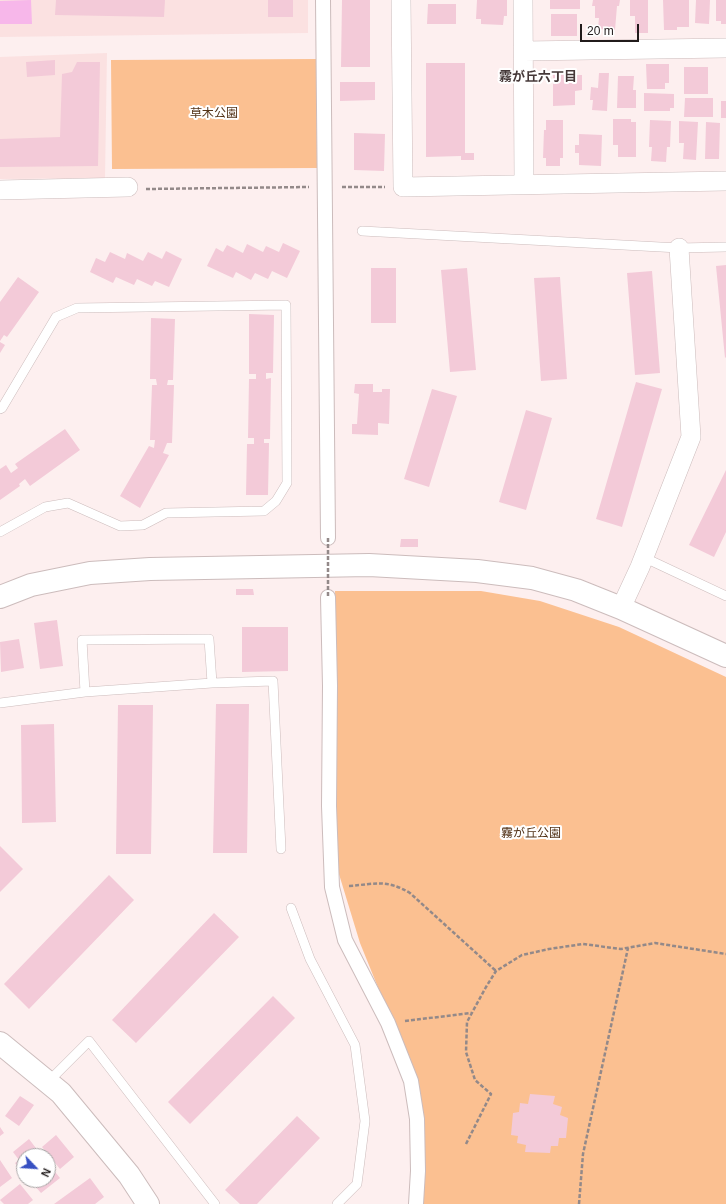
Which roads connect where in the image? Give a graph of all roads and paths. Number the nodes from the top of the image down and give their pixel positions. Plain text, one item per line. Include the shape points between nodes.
1 (323, 0) edge
2 (401, 0) edge
3 (523, 0) edge
4 (726, 48) edge
5 (524, 51) junction
6 (726, 181) edge
7 (524, 184) junction
8 (128, 187) joint
9 (326, 187) junction
10 (403, 187) junction
11 (0, 190) edge
12 (362, 231) dead end
13 (726, 247) edge
14 (679, 248) junction
15 (0, 409) edge
16 (0, 532) edge
17 (328, 538) joint
18 (643, 557) junction
19 (726, 596) edge
20 (0, 597) edge
21 (328, 597) joint
22 (621, 608) junction
23 (726, 656) edge
24 (212, 683) junction
25 (85, 692) junction
26 (0, 703) edge
27 (281, 849) dead end
28 (332, 887) junction
29 (291, 908) dead end
30 (628, 948) junction
31 (726, 954) edge
32 (496, 971) junction
33 (472, 1013) junction
34 (388, 1023) junction
35 (0, 1043) edge
36 (48, 1082) junction
37 (466, 1144) dead end
38 (148, 1204) edge
39 (215, 1204) edge
40 (337, 1204) edge
41 (416, 1204) edge
42 (579, 1204) edge

1 - 9 street
2 - 10 street
3 - 5 street
4 - 5 street
5 - 7 street
6 - 7 street
7 - 10 street
8 - 9 path
8 - 11 street
9 - 10 path
9 - 17 street
12 - 14 lane
13 - 14 lane
14 - 18 street via 691,437
15 - 16 lane via 56,317 77,308 286,305 287,483 276,501 264,511 166,514 144,525 120,526 68,503 45,507
17 - 21 path, bridge
18 - 19 lane
18 - 22 street
20 - 22 street via 31,585 90,573 150,569 369,565 477,571 532,578 576,590
21 - 28 street
22 - 23 street
24 - 25 lane
24 - 25 lane via 209,639 82,640
24 - 27 lane via 272,681
25 - 26 lane
28 - 32 path via 386,883 398,886 410,893
28 - 34 street via 345,940
29 - 40 lane via 310,959 355,1045 365,1121 357,1184
30 - 31 path via 655,943
30 - 32 path via 583,944 550,949 522,955
30 - 42 path via 584,1154
32 - 33 path
33 - 34 path
33 - 37 path via 467,1022 466,1052 475,1080 491,1094
34 - 41 street via 411,1081 417,1119
35 - 36 street
36 - 38 street via 61,1092 109,1149
36 - 39 lane via 89,1041

